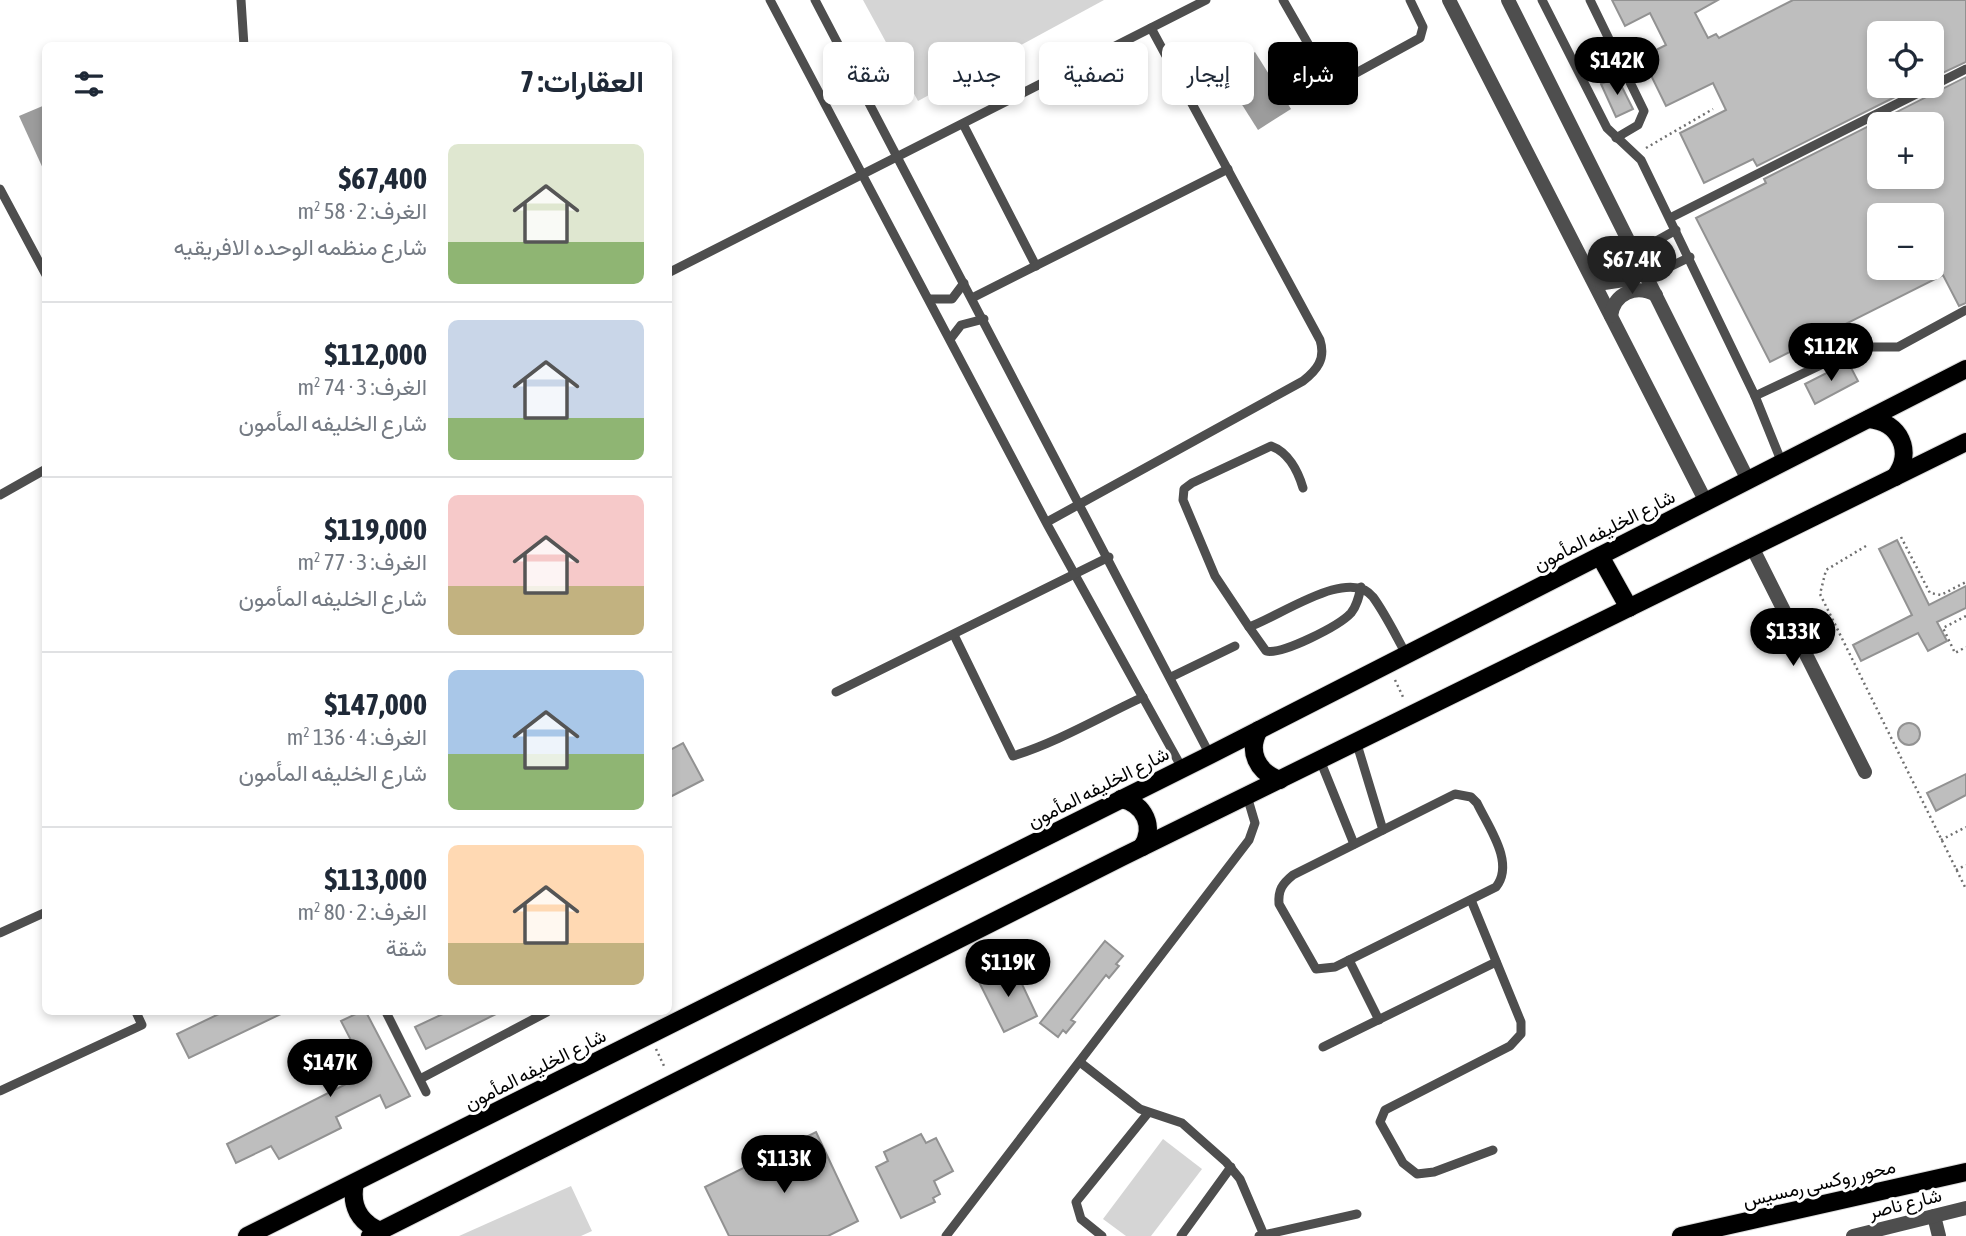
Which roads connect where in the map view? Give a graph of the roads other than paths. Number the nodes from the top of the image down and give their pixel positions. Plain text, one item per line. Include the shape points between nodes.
1 (241, 0) edge
2 (770, 0) edge
3 (815, 0) edge
4 (1206, 0) edge
5 (1283, 0) edge
6 (1410, 0) edge
7 (1449, 0) edge
8 (1508, 0) edge
9 (1542, 0) edge
10 (1590, 0) edge
11 (1152, 28) junction
12 (244, 42) edge
13 (1966, 69) edge
14 (963, 124) junction
15 (1616, 138) junction
16 (898, 158) junction
17 (1228, 169) junction
18 (861, 176) junction
19 (0, 189) edge
20 (1670, 218) junction
21 (1676, 230) junction
22 (1635, 253) junction
23 (1690, 257) junction
24 (1035, 266) junction
25 (42, 268) edge
26 (672, 271) edge
27 (1592, 278) junction
28 (1647, 278) junction
29 (964, 283) junction
30 (1656, 295) junction
31 (972, 298) junction
32 (930, 299) junction
33 (1966, 310) edge
34 (1611, 316) junction
35 (984, 319) junction
36 (951, 338) junction
37 (1966, 369) edge
38 (1755, 396) junction
39 (1869, 418) junction
40 (1966, 442) edge
41 (1782, 463) junction
42 (42, 471) edge
43 (1895, 477) junction
44 (1748, 480) junction
45 (1303, 488) dead end
46 (0, 495) edge
47 (1706, 502) junction
48 (1081, 505) junction
49 (1047, 522) junction
50 (1752, 547) junction
51 (1600, 556) junction
52 (1109, 557) junction
53 (1076, 576) junction
54 (1361, 587) junction
55 (1629, 608) junction
56 (1249, 627) junction
57 (954, 635) junction
58 (1235, 646) dead end
59 (1406, 654) junction
60 (1171, 677) junction
61 (836, 692) dead end
62 (1143, 697) junction
63 (1259, 730) junction
64 (1356, 741) junction
65 (1210, 755) junction
66 (1320, 760) junction
67 (1182, 768) junction
68 (1865, 772) dead end
69 (1280, 780) junction
70 (1247, 796) junction
71 (1121, 799) junction
72 (1383, 830) junction
73 (1354, 844) junction
74 (1142, 847) junction
75 (1471, 900) junction
76 (42, 914) edge
77 (0, 933) edge
78 (1349, 960) junction
79 (1496, 962) junction
80 (137, 1015) edge
81 (388, 1015) edge
82 (541, 1015) edge
83 (1379, 1020) junction
84 (1324, 1047) dead end
85 (1080, 1063) junction
86 (420, 1079) junction
87 (0, 1091) edge
88 (426, 1092) dead end
89 (1147, 1113) junction
90 (1493, 1150) dead end
91 (1231, 1167) junction
92 (1966, 1172) edge
93 (355, 1183) junction
94 (1966, 1208) edge
95 (1357, 1214) dead end
96 (1934, 1216) junction
97 (375, 1233) edge
98 (254, 1235) edge
99 (1262, 1235) edge
100 (1860, 1235) edge
101 (946, 1236) edge
102 (1102, 1236) edge
103 (1181, 1236) edge
104 (1681, 1236) edge
105 (1939, 1236) edge

1 - 12 lane
2 - 18 lane
3 - 16 lane
4 - 11 lane
5 - 6 lane via 1330,82 1336,84 1420,38 1423,27
7 - 27 street
8 - 22 street
9 - 15 lane
10 - 15 lane via 1644,111 1639,125
11 - 14 lane
11 - 17 lane
13 - 20 lane
14 - 16 lane
14 - 24 lane
15 - 20 lane via 1637,154
16 - 18 lane
16 - 29 lane
17 - 24 lane
17 - 48 lane via 1320,340 1320,363 1303,381
18 - 26 lane
18 - 32 lane
19 - 25 lane
20 - 21 lane
21 - 22 lane
21 - 23 lane
22 - 27 street via 1636,264 1624,280 1604,283
22 - 28 street
23 - 28 lane
23 - 38 lane
24 - 31 lane
27 - 34 street
28 - 30 street
29 - 31 lane
29 - 32 lane via 951,299
30 - 34 street via 1637,289 1624,294
30 - 44 street
31 - 35 lane
32 - 36 lane
33 - 38 lane via 1898,347 1858,347
34 - 47 street
35 - 36 lane via 961,325
35 - 48 lane
36 - 49 lane
37 - 39 main road, شارع الخليفه المأمون
38 - 41 lane
39 - 41 main road, شارع الخليفه المأمون
39 - 43 main road via 1887,423 1900,435 1904,461
40 - 43 main road
41 - 44 main road, شارع الخليفه المأمون
42 - 46 lane
43 - 50 main road
44 - 47 main road, شارع الخليفه المأمون
45 - 56 lane via 1286,456 1270,446 1184,489 1183,500 1215,576
47 - 51 main road, شارع الخليفه المأمون
48 - 49 lane
48 - 52 lane
49 - 53 lane
50 - 55 main road
50 - 68 street
51 - 55 main road
51 - 59 main road, شارع الخليفه المأمون
52 - 53 lane
52 - 60 lane
53 - 57 lane
53 - 62 lane
54 - 56 lane via 1338,586
54 - 56 lane via 1352,612 1340,622 1280,652 1266,651
54 - 59 lane via 1372,596
55 - 64 main road
57 - 61 lane
57 - 62 lane via 1013,756 1046,746
58 - 60 lane
59 - 63 main road, شارع الخليفه المأمون
60 - 65 lane
62 - 67 lane
63 - 65 main road, شارع الخليفه المأمون
63 - 69 main road via 1254,743 1257,763
64 - 66 main road
64 - 72 lane
65 - 67 main road, شارع الخليفه المأمون
66 - 69 main road
66 - 73 lane
67 - 71 main road, شارع الخليفه المأمون
69 - 70 main road
70 - 74 main road
70 - 85 lane via 1255,813 1249,840
71 - 74 main road via 1135,803 1145,814 1149,827
71 - 93 main road, شارع الخليفه المأمون
72 - 73 lane
72 - 75 lane via 1455,794 1471,797 1504,862 1496,887
73 - 78 lane via 1293,875 1278,893 1279,904 1316,968 1329,970
74 - 97 main road
75 - 78 lane
75 - 79 lane
76 - 77 lane
78 - 83 lane
79 - 83 lane
79 - 90 lane via 1521,1022 1517,1041 1385,1110 1380,1122 1403,1163 1417,1174
80 - 87 lane via 142,1025
81 - 86 lane
82 - 86 lane
83 - 84 lane
85 - 89 lane
85 - 101 lane
86 - 88 lane
89 - 91 lane via 1182,1123
89 - 102 lane via 1076,1202 1081,1219
91 - 99 lane
91 - 103 lane
92 - 104 main road, محور روكسى رمسيس
93 - 97 main road via 357,1213
93 - 98 main road, شارع الخليفه المأمون
94 - 96 street, شارع ناصر
95 - 99 lane
96 - 100 street, شارع ناصر
96 - 105 street

